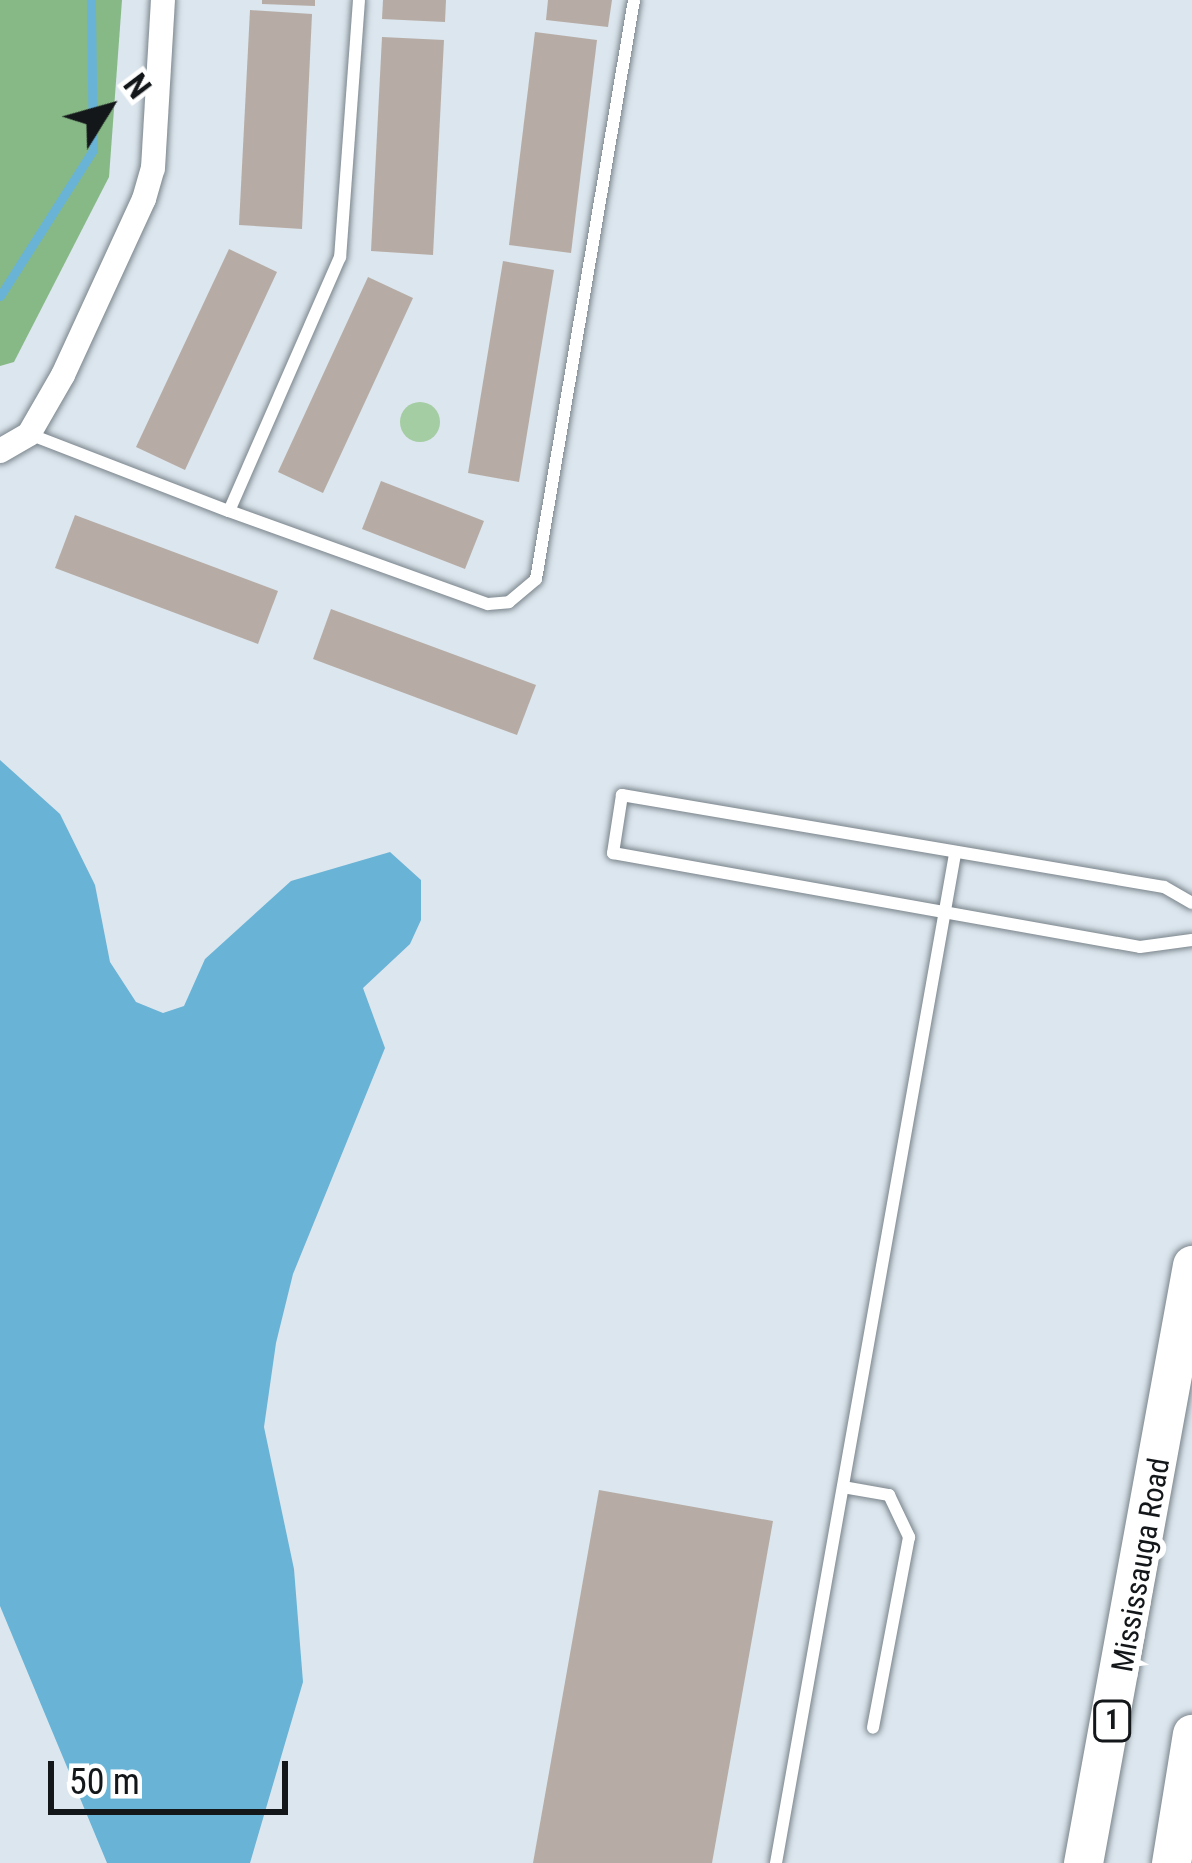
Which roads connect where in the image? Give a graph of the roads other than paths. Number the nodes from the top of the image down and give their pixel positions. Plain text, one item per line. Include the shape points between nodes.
1 (164, 0) edge
2 (359, 0) edge
3 (634, 0) edge
4 (28, 434) junction
5 (0, 451) edge
6 (229, 511) junction
7 (955, 854) junction
8 (1192, 903) edge
9 (945, 911) junction
10 (1192, 940) edge
11 (1192, 1265) edge
12 (843, 1486) junction
13 (873, 1728) dead end
14 (1192, 1734) edge
15 (776, 1863) edge
16 (1083, 1863) edge
17 (1172, 1863) edge

1 - 4 street via 153,168
2 - 6 lane via 340,257
3 - 6 lane via 541,556 528,591 488,604
4 - 5 street
4 - 6 lane
7 - 8 lane via 1164,887
7 - 9 lane
7 - 9 lane via 622,796 613,853
9 - 10 lane via 1139,946
9 - 12 lane
11 - 16 main road, Mississauga Road / 1
12 - 13 lane via 889,1495 909,1538
12 - 15 lane
14 - 17 main road

